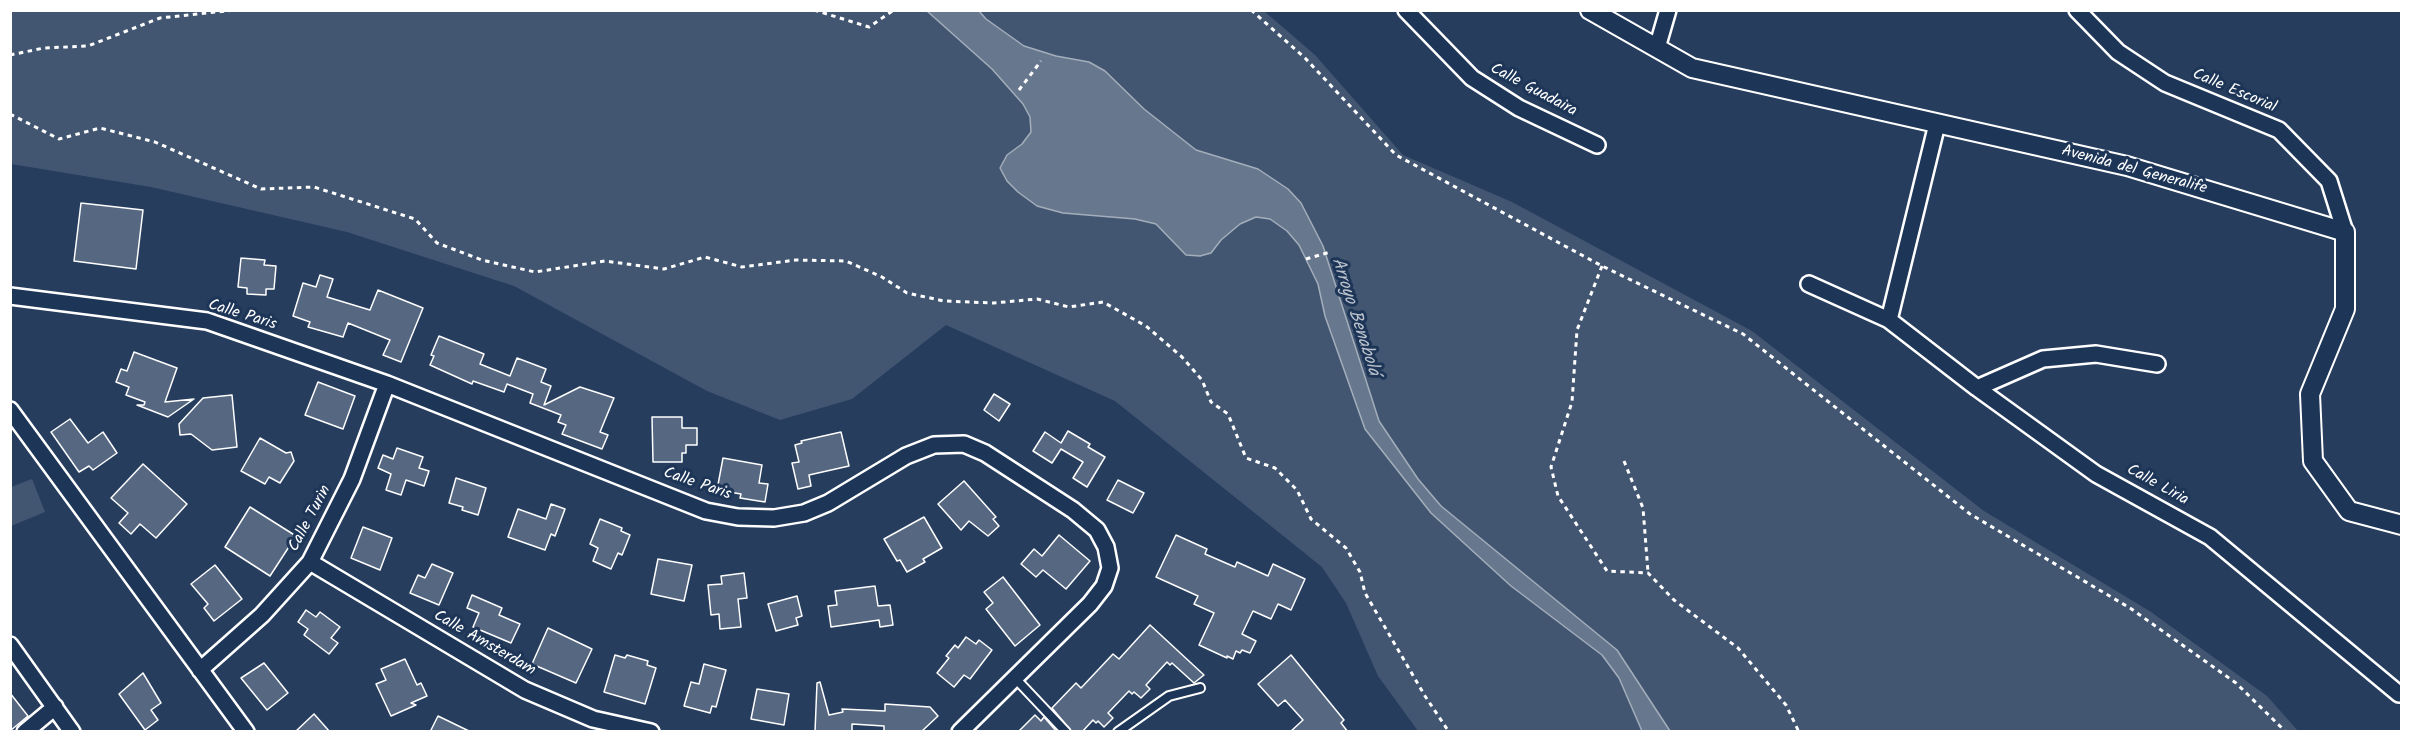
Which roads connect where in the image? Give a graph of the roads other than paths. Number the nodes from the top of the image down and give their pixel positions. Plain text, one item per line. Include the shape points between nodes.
1 (1406, 10) edge
2 (1590, 10) edge
3 (1668, 10) edge
4 (2077, 10) edge
5 (1657, 48) junction
6 (1937, 124) junction
7 (1597, 145) dead end
8 (2345, 232) junction
9 (1809, 284) dead end
10 (10, 296) edge
11 (1889, 320) junction
12 (2157, 364) dead end
13 (387, 384) junction
14 (1977, 388) junction
15 (10, 410) edge
16 (2402, 525) edge
17 (310, 562) junction
18 (10, 645) edge
19 (200, 670) junction
20 (1015, 678) junction
21 (1200, 688) dead end
22 (2399, 694) dead end
23 (55, 707) junction
24 (25, 732) edge
25 (72, 732) edge
26 (246, 732) edge
27 (651, 732) edge
28 (960, 732) edge
29 (1066, 732) edge
30 (1118, 732) edge

1 - 7 street, Calle Guadaira via 1472,78 1519,108
2 - 5 street, Avenida del Generalife
3 - 5 street
4 - 8 street, Calle Escorial via 2118,52 2165,83 2279,130 2330,181
5 - 6 street, Avenida del Generalife via 1692,68
6 - 8 street, Avenida del Generalife via 2127,166
6 - 11 street
8 - 16 street via 2345,309 2310,394 2313,461 2349,511
9 - 11 street, Calle Liria
10 - 13 street, Calle Paris via 207,321
11 - 14 street, Calle Liria
12 - 14 street via 2096,354 2043,359
13 - 17 street, Calle Turin via 352,479
13 - 20 street, Calle Paris via 706,511 738,517 774,518 804,513 906,456 934,445 964,444 985,453 1097,530 1110,568 1104,586 1090,604
14 - 22 street, Calle Liria via 2096,474 2210,537
15 - 19 street
17 - 19 street, Calle Turin via 262,615
17 - 27 street, Calle Amsterdam via 525,690 593,719
18 - 23 street
19 - 26 street
20 - 28 street, Calle Paris
20 - 29 lane
21 - 30 lane via 1169,696
23 - 24 street
23 - 25 street

